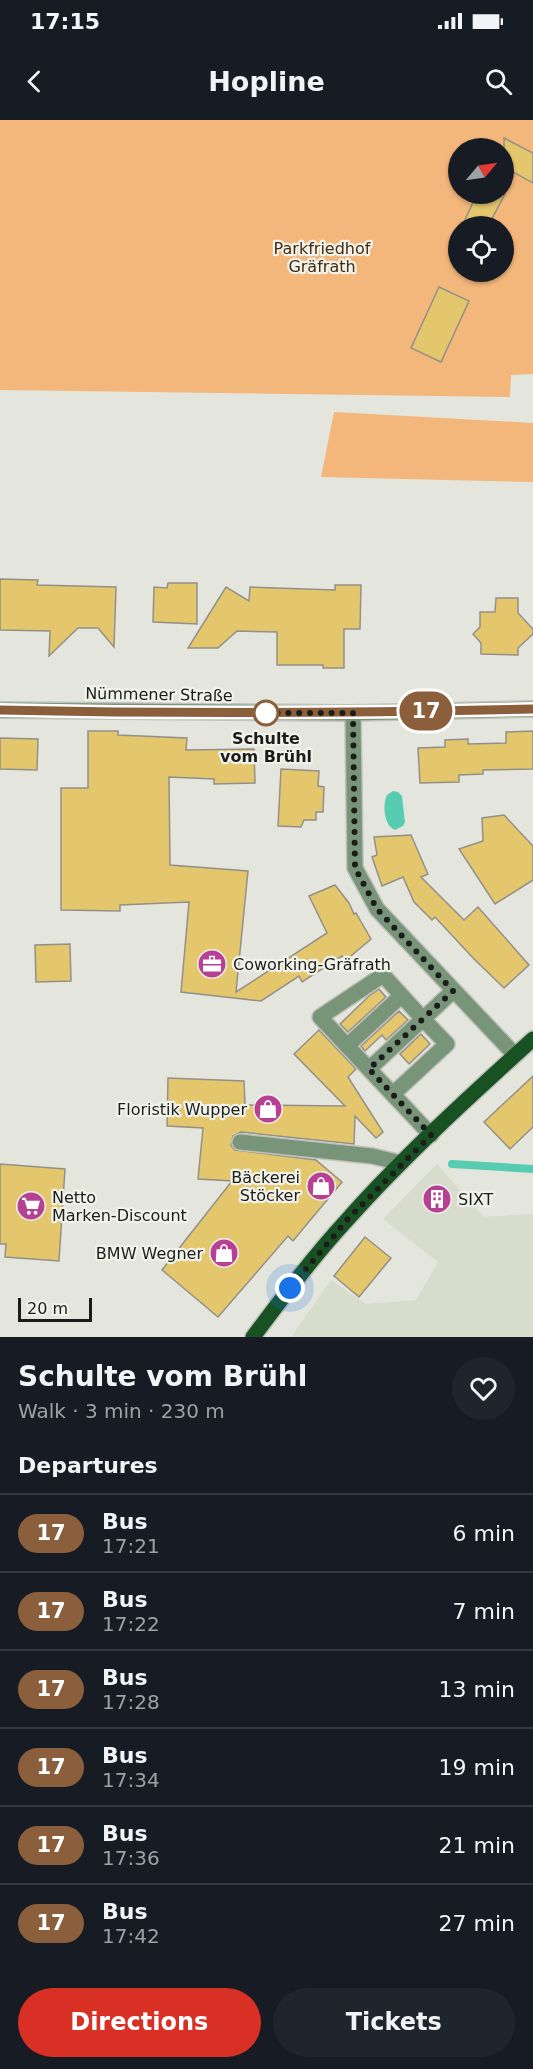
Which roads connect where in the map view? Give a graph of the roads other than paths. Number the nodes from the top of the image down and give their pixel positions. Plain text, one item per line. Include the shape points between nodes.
1 (533, 709) edge
2 (0, 710) edge
3 (353, 713) junction
4 (453, 991) junction
5 (401, 996) junction
6 (423, 1019) junction
7 (533, 1039) edge
8 (347, 1046) junction
9 (515, 1055) junction
10 (369, 1069) junction
11 (393, 1094) junction
12 (431, 1135) junction
13 (240, 1142) dead end
14 (401, 1163) junction
15 (253, 1337) edge

1 - 3 street, Nümmener Straße
2 - 3 street, Nümmener Straße
3 - 4 street via 355,868 377,909
4 - 6 street
4 - 9 street
5 - 6 street
5 - 8 street
5 - 8 street via 383,975 320,1017
6 - 10 street
6 - 11 street via 447,1044
7 - 9 main road
8 - 10 street
9 - 12 main road
10 - 11 street
11 - 12 street
12 - 14 main road
13 - 14 street via 372,1156
14 - 15 main road via 304,1270

